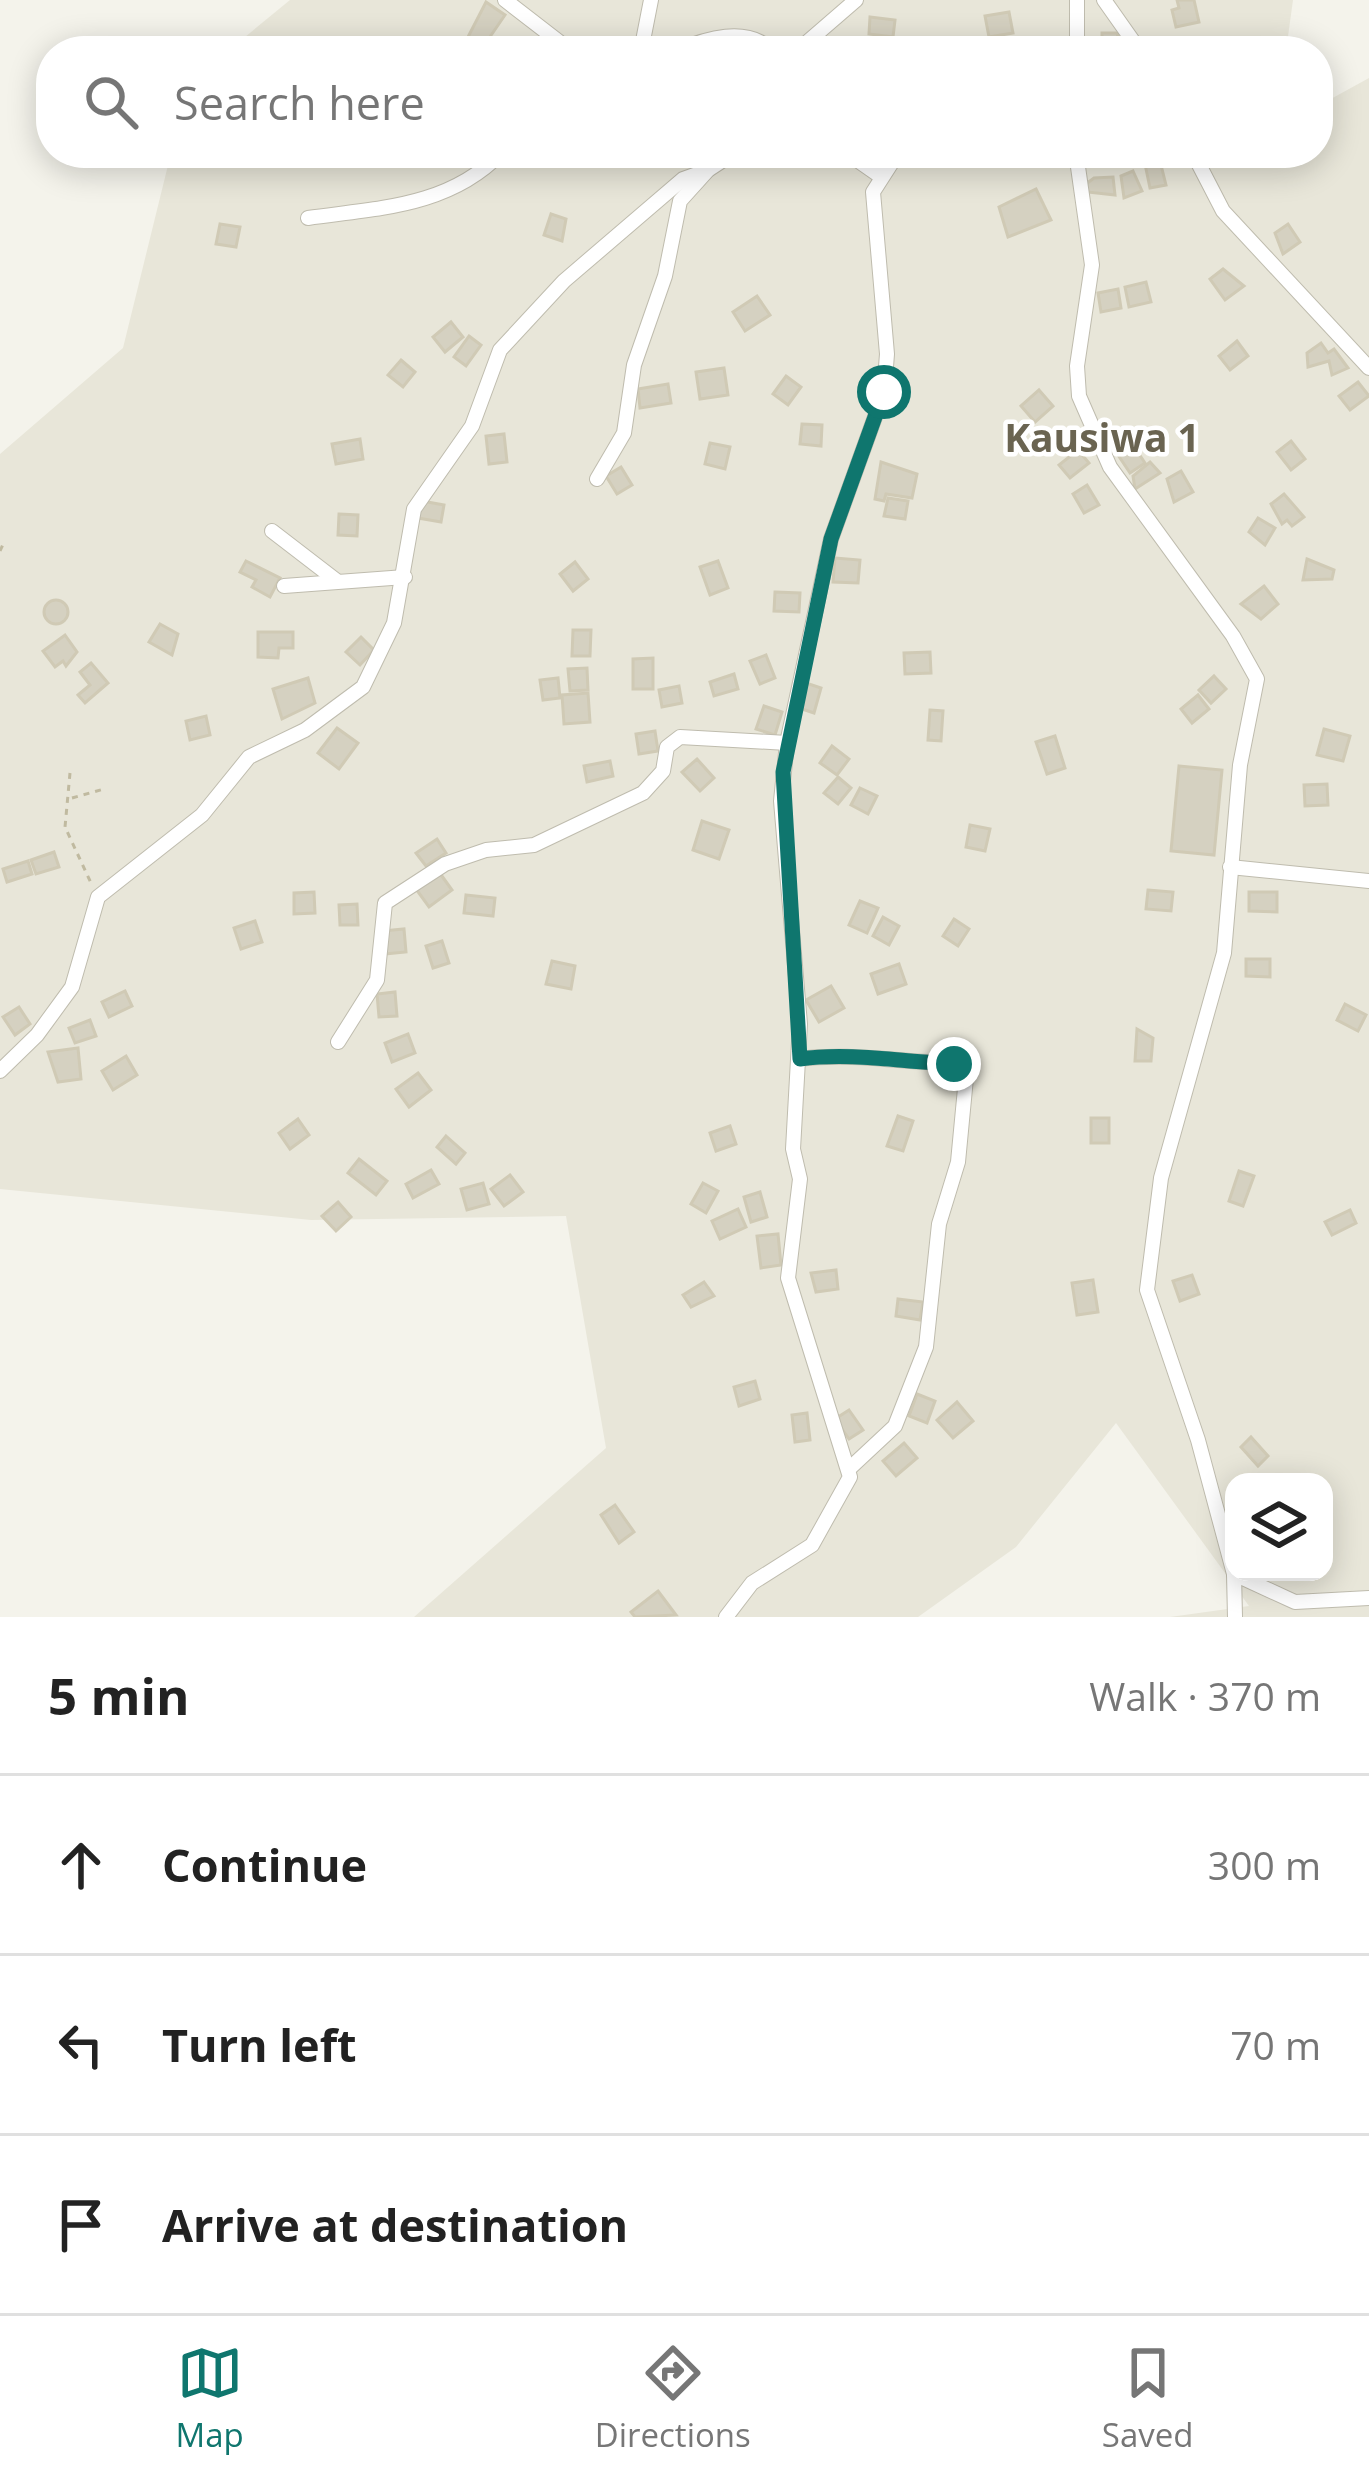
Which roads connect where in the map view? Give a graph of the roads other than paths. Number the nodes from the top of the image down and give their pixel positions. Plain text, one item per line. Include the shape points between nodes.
1 (505, 0) edge
2 (651, 0) edge
3 (856, 0) edge
4 (1078, 0) edge
5 (1104, 0) edge
6 (552, 36) edge
7 (643, 36) edge
8 (814, 36) edge
9 (1077, 36) edge
10 (1129, 36) edge
11 (485, 168) edge
12 (711, 168) edge
13 (869, 168) edge
14 (886, 168) edge
15 (1078, 168) edge
16 (1200, 168) edge
17 (708, 170) junction
18 (880, 176) junction
19 (308, 218) dead end
20 (1369, 368) edge
21 (598, 479) dead end
22 (272, 531) dead end
23 (405, 577) junction
24 (337, 581) junction
25 (284, 586) dead end
26 (787, 743) junction
27 (1230, 867) junction
28 (1369, 881) edge
29 (338, 1042) dead end
30 (800, 1059) junction
31 (0, 1071) edge
32 (850, 1468) junction
33 (1225, 1540) edge
34 (1234, 1581) edge
35 (1249, 1581) edge
36 (1369, 1598) edge
37 (726, 1617) edge
38 (1235, 1617) edge

1 - 6 street
2 - 7 street
3 - 8 street
4 - 9 street
5 - 10 street
11 - 19 street via 436,197
12 - 17 street
13 - 18 street
14 - 18 street
15 - 27 street via 1092,265 1079,396 1110,467 1257,680
16 - 20 street via 1223,211
17 - 21 street via 680,201 634,365 624,434
17 - 23 street via 683,178 564,281 500,350 472,426 414,509
18 - 26 street via 872,209 884,392 831,539
22 - 24 street
23 - 24 street
23 - 31 street via 363,688 249,757 202,815 98,897 72,987
24 - 25 street
26 - 29 street via 680,737 643,794 534,845 486,850 418,878 385,903 377,980
26 - 30 street via 781,801
27 - 28 street
27 - 33 street via 1223,953 1161,1178 1148,1290
30 - 32 street via 793,1149 800,1179 788,1278
30 - 32 street via 954,1064 966,1078 926,1347 896,1426
32 - 37 street via 845,1493 812,1545 752,1583
34 - 38 street
35 - 36 street via 1295,1602

